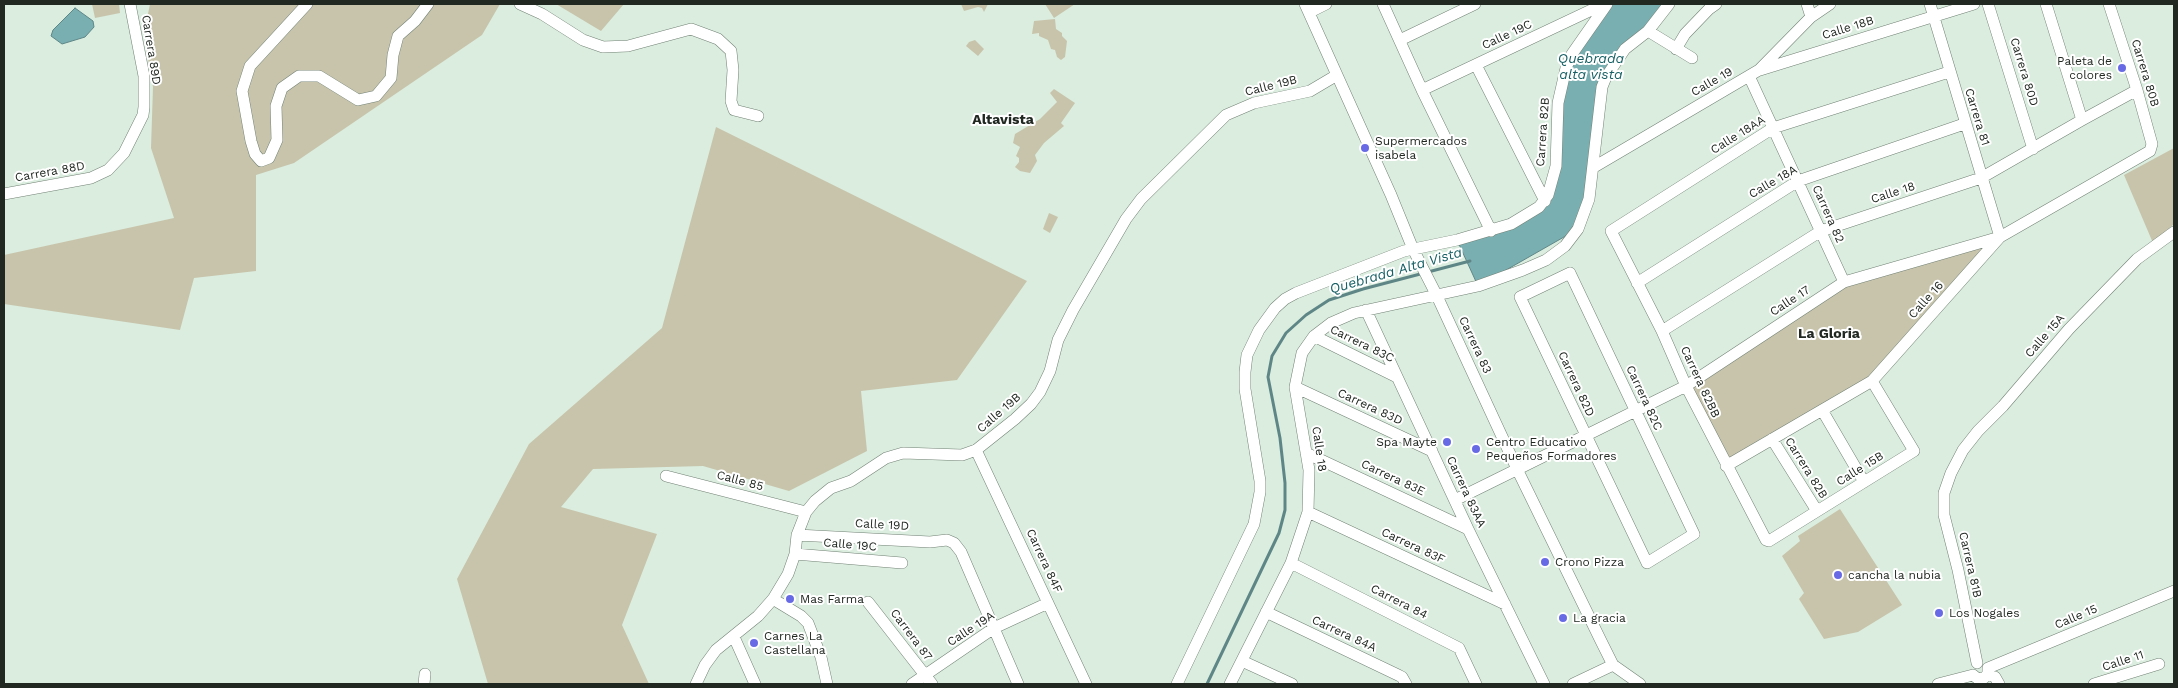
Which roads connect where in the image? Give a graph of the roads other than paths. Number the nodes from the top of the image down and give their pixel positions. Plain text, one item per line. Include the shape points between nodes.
1 (130, 4) edge
2 (307, 4) edge
3 (428, 4) edge
4 (520, 4) edge
5 (1326, 4) edge
6 (1383, 4) edge
7 (1475, 4) edge
8 (1606, 4) edge
9 (1669, 4) edge
10 (1716, 4) edge
11 (1807, 4) edge
12 (1830, 4) edge
13 (1930, 4) edge
14 (1974, 4) edge
15 (1988, 4) edge
16 (2046, 4) edge
17 (2109, 4) edge
18 (1307, 8) edge
19 (1933, 16) junction
20 (1811, 17) junction
21 (1648, 31) junction
22 (1400, 40) junction
23 (1676, 49) junction
24 (1692, 58) dead end
25 (1476, 65) junction
26 (1949, 72) junction
27 (1754, 73) junction
28 (1337, 75) junction
29 (1422, 90) junction
30 (2137, 90) junction
31 (758, 116) dead end
32 (2082, 120) junction
33 (1964, 124) junction
34 (1773, 128) junction
35 (2033, 149) junction
36 (2150, 151) joint
37 (1594, 167) junction
38 (100, 175) joint
39 (1981, 178) junction
40 (1798, 181) junction
41 (4, 194) edge
42 (1545, 201) junction
43 (1491, 231) junction
44 (1611, 231) joint
45 (1821, 232) junction
46 (2174, 232) edge
47 (2000, 237) junction
48 (1413, 250) junction
49 (1570, 274) joint
50 (1844, 282) junction
51 (1637, 283) junction
52 (1437, 296) junction
53 (1366, 310) junction
54 (1662, 331) junction
55 (1314, 336) junction
56 (1397, 377) junction
57 (1872, 381) junction
58 (1686, 386) junction
59 (1296, 388) junction
60 (1822, 410) junction
61 (1634, 411) junction
62 (1585, 435) junction
63 (1772, 439) junction
64 (976, 450) junction
65 (1432, 451) junction
66 (1306, 453) junction
67 (1726, 466) junction
68 (1517, 469) junction
69 (1951, 473) joint
70 (666, 476) dead end
71 (1864, 482) junction
72 (1455, 500) junction
73 (1817, 511) junction
74 (806, 512) junction
75 (1308, 512) junction
76 (1468, 529) junction
77 (797, 535) junction
78 (1769, 541) joint
79 (795, 554) junction
80 (902, 563) dead end
81 (1291, 563) junction
82 (1647, 563) joint
83 (2174, 591) edge
84 (773, 599) junction
85 (868, 602) dead end
86 (1048, 603) junction
87 (1505, 604) junction
88 (1266, 612) junction
89 (994, 628) junction
90 (734, 637) junction
91 (1242, 661) junction
92 (1977, 663) junction
93 (2159, 664) dead end
94 (1614, 665) junction
95 (1988, 671) junction
96 (1973, 675) junction
97 (928, 680) edge
98 (696, 684) edge
99 (755, 684) edge
100 (827, 684) edge
101 (912, 684) edge
102 (1018, 684) edge
103 (1086, 684) edge
104 (1177, 684) edge
105 (1230, 684) edge
106 (1292, 684) edge
107 (1406, 684) edge
108 (1476, 684) edge
109 (1544, 684) edge
110 (1573, 684) edge
111 (1640, 684) edge
112 (1938, 684) edge
113 (1999, 684) edge
114 (2094, 684) edge

1 - 38 street, Carrera 89D via 144,76 143,115 124,153
2 - 3 street via 250,66 242,91 251,141 260,161 269,158 277,140 276,106 282,88 299,76 319,76 358,100 376,96 392,78 398,36
4 - 31 street via 584,40 603,47 628,46 691,29 718,40 731,51 731,101 734,110
5 - 18 street
6 - 22 street
7 - 22 street
8 - 25 street, Calle 19C
8 - 42 street, Carrera 82B via 1572,54 1562,82 1556,166
9 - 21 street
10 - 23 street via 1708,8
11 - 20 street
12 - 20 street, Calle 19
13 - 19 street, Carrera 81
14 - 19 street, Calle 18B
15 - 35 street, Carrera 80D
16 - 32 street
17 - 30 street, Carrera 80B
18 - 28 street, Carrera 83
19 - 26 street, Carrera 81
19 - 27 street, Calle 18B
20 - 27 street, Calle 19
21 - 23 street
21 - 37 street via 1624,49 1602,87
22 - 29 street
23 - 24 street
25 - 29 street, Calle 19C
25 - 42 street
26 - 33 street, Carrera 81
26 - 34 street, Calle 18AA
27 - 34 street, Carrera 82
27 - 37 street, Calle 19
28 - 48 street, Carrera 83
28 - 64 street, Calle 19B via 1310,90 1254,103 1226,116 1141,199 1073,310 1058,340 1050,371 1040,392 1015,419
29 - 43 street
30 - 32 street, Calle 18
30 - 36 street, Carrera 80B via 2152,144
32 - 35 street, Calle 18
33 - 39 street, Carrera 81
33 - 40 street, Calle 18A
34 - 40 street, Carrera 82
34 - 44 street, Calle 18AA
35 - 39 street, Calle 18
36 - 47 street, Calle 17
37 - 52 street via 1590,199 1578,229 1565,246 1546,260 1523,270
38 - 41 street, Carrera 88D
39 - 45 street, Calle 18
39 - 47 street, Carrera 81
40 - 45 street, Carrera 82
40 - 51 street, Calle 18A
42 - 43 street via 1529,214
43 - 48 street
44 - 51 street, Carrera 82BB
45 - 50 street, Carrera 82
45 - 54 street, Calle 18
46 - 69 street, Calle 15A via 2136,259 2060,338 1968,444
47 - 50 street, Calle 17
47 - 57 street, Calle 16
48 - 52 street, Carrera 83
48 - 104 street via 1322,282 1285,299 1267,317 1251,344 1247,355 1245,389 1259,470 1256,516 1250,536
49 - 61 street, Carrera 82C
49 - 62 street, Carrera 82D via 1520,297
50 - 58 street, Calle 17
51 - 54 street, Carrera 82BB
52 - 53 street, Calle 18
52 - 68 street, Carrera 83
53 - 55 street, Calle 18 via 1331,323
53 - 56 street, Carrera 83AA
54 - 58 street, Carrera 82BB
55 - 56 street, Carrera 83C
55 - 59 street, Calle 18 via 1302,353
56 - 65 street, Carrera 83AA
57 - 60 street, Calle 16
57 - 71 street, Calle 15B via 1914,451
58 - 61 street, Calle 17
58 - 67 street, Carrera 82BB
59 - 65 street, Carrera 83D
59 - 66 street, Calle 18
60 - 63 street, Calle 16
60 - 71 street
61 - 62 street, Calle 17
61 - 82 street, Carrera 82C via 1694,534
62 - 68 street, Calle 17
62 - 82 street, Carrera 82D
63 - 67 street, Calle 16
63 - 73 street, Carrera 82B
64 - 74 street, Calle 19B via 962,455 903,453 886,458 851,481 831,488
64 - 86 street, Carrera 84F
65 - 72 street, Carrera 83AA
66 - 75 street, Calle 18
66 - 76 street, Carrera 83E
67 - 78 street, Carrera 82BB
68 - 72 street, Calle 17
68 - 94 street, Carrera 83
69 - 92 street, Carrera 81B via 1942,505
70 - 74 street, Calle 85
71 - 73 street, Calle 15B
72 - 76 street, Carrera 83AA
73 - 78 street, Calle 15B
74 - 77 street, Calle 19B
75 - 81 street, Calle 18
75 - 87 street, Carrera 83F
76 - 87 street, Carrera 83AA
77 - 79 street, Calle 19B
77 - 89 street, Calle 19D via 930,542 947,540 954,543 961,552
79 - 80 street, Calle 19C
79 - 84 street, Calle 19B
81 - 88 street, Calle 18
81 - 108 street, Carrera 84 via 1459,648
83 - 95 street, Calle 15
84 - 90 street, Calle 19B
84 - 100 street via 808,624
85 - 97 street, Carrera 87
86 - 89 street, Calle 19A
86 - 103 street, Carrera 84F
87 - 109 street, Carrera 83AA
88 - 91 street, Calle 18
88 - 107 street, Carrera 84A via 1402,677
89 - 97 street, Calle 19A
89 - 102 street
90 - 98 street, Calle 19B via 716,650
90 - 99 street
91 - 105 street, Calle 18
91 - 106 street
92 - 95 street via 1984,663
92 - 96 street
93 - 114 street, Calle 11
94 - 110 street
94 - 111 street, Carrera 83
95 - 96 street via 1981,679
95 - 113 street
96 - 112 street
97 - 101 street, Calle 19A

